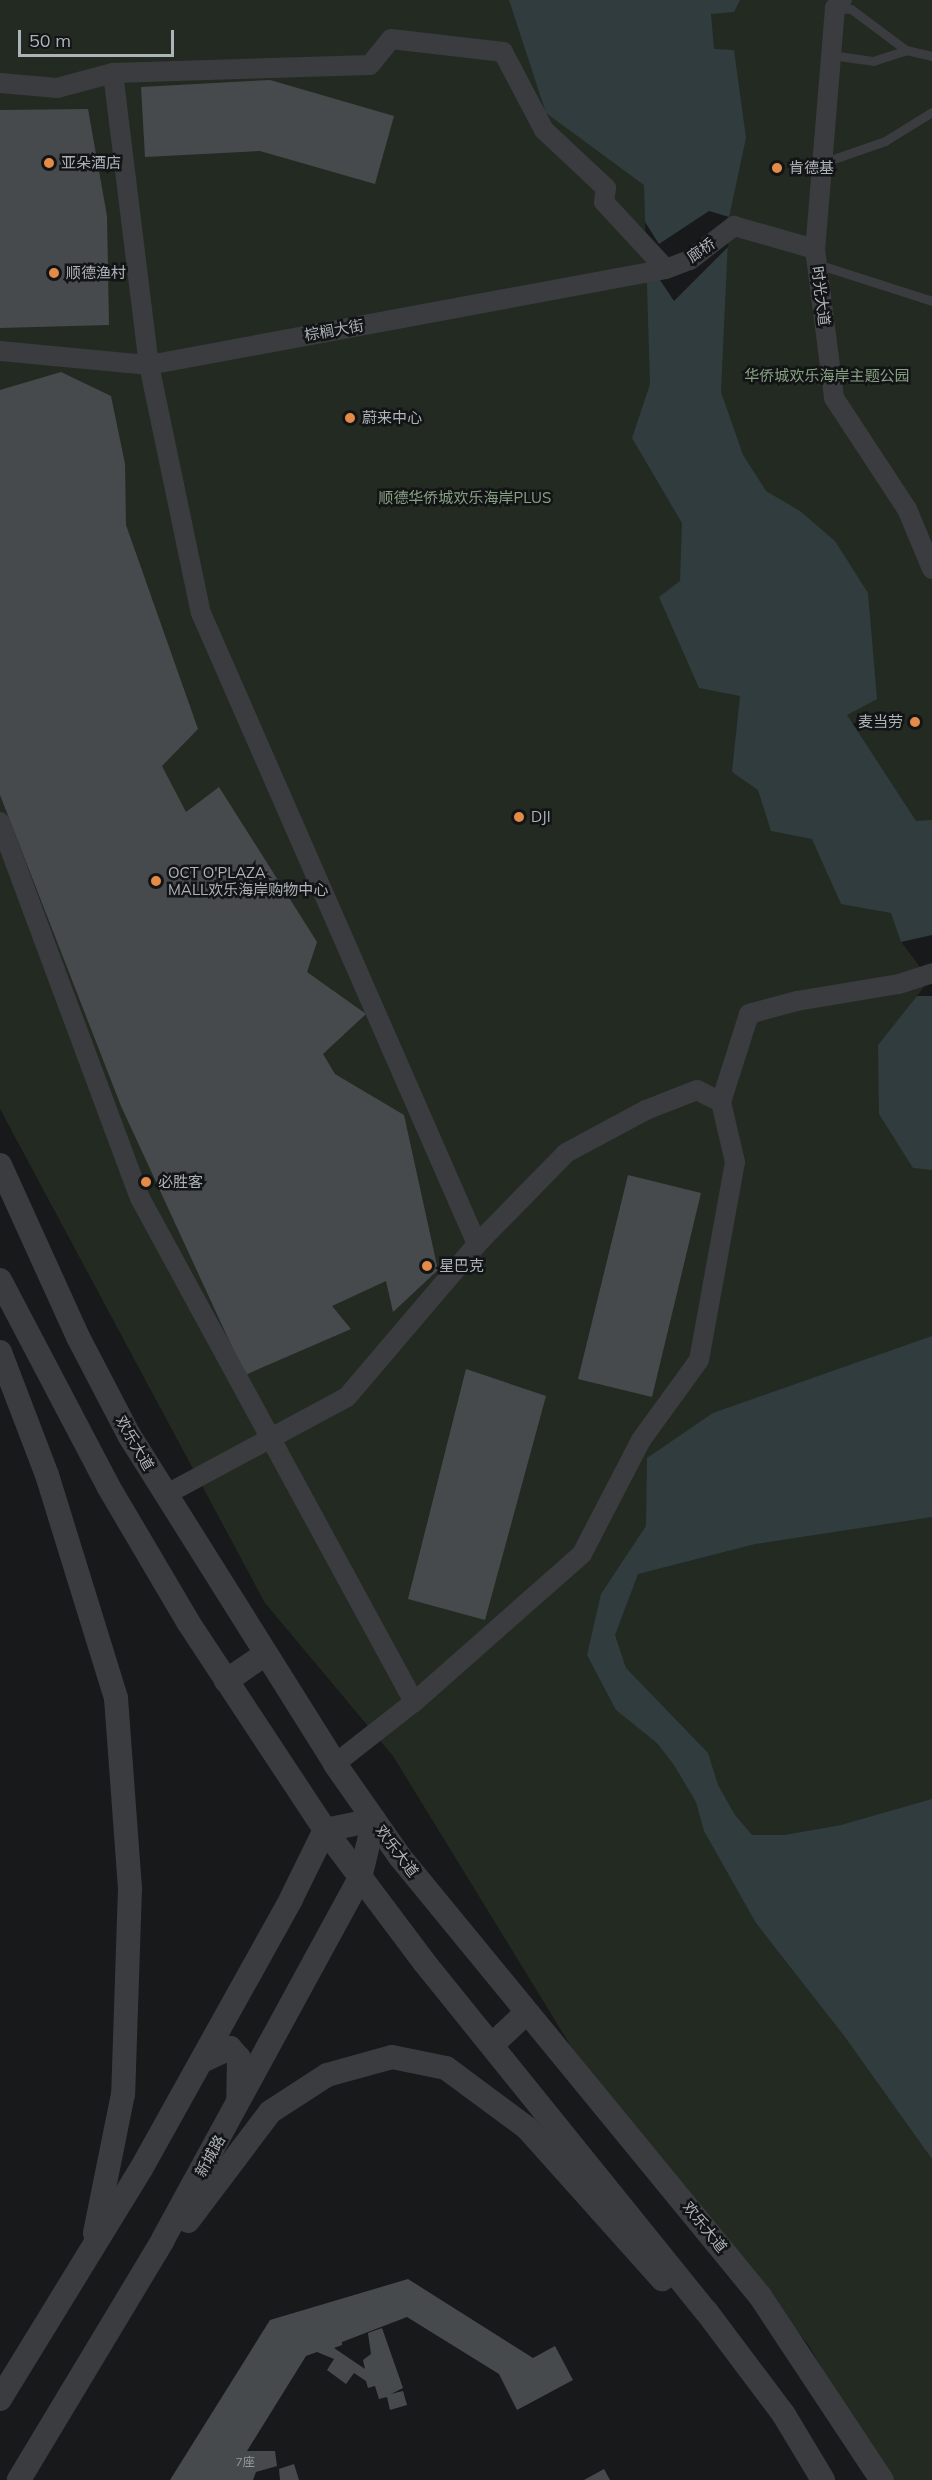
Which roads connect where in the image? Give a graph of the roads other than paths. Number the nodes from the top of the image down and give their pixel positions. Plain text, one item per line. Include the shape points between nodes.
1 (838, 4) edge
2 (906, 50) junction
3 (831, 55) junction
4 (932, 56) edge
5 (113, 74) junction
6 (0, 83) edge
7 (932, 112) edge
8 (822, 163) junction
9 (816, 257) junction
10 (666, 269) junction
11 (932, 302) edge
12 (0, 351) edge
13 (148, 365) junction
14 (932, 569) edge
15 (0, 822) edge
16 (932, 973) edge
17 (721, 1102) junction
18 (0, 1165) edge
19 (477, 1244) junction
20 (0, 1280) edge
21 (0, 1352) edge
22 (273, 1437) junction
23 (165, 1495) junction
24 (264, 1655) junction
25 (226, 1681) junction
26 (414, 1702) junction
27 (335, 1764) junction
28 (374, 1820) junction
29 (325, 1830) junction
30 (360, 1878) junction
31 (526, 2013) junction
32 (492, 2045) junction
33 (202, 2061) junction
34 (237, 2106) junction
35 (93, 2247) junction
36 (129, 2300) junction
37 (759, 2382) junction
38 (0, 2399) edge
39 (19, 2480) edge
40 (824, 2480) edge
41 (882, 2480) edge

1 - 2 lane via 851,9
1 - 3 street, 时光大道
2 - 3 lane via 873,61
2 - 4 lane
3 - 8 street, 时光大道
5 - 6 street via 57,88
5 - 10 street via 370,65 391,39 503,52 544,130 606,188 604,202
5 - 13 street
7 - 8 lane via 885,141
8 - 9 street, 时光大道
9 - 10 street, 廊桥 via 734,226 690,260
9 - 11 lane
9 - 14 street, 时光大道 via 834,399 908,509
10 - 13 street, 棕榈大街
12 - 13 street, 棕榈大街
13 - 19 street via 201,613
15 - 22 street via 140,1198
16 - 17 street via 899,984 797,1001 749,1014
17 - 19 street via 697,1090 646,1110 566,1153
17 - 26 street via 735,1162 699,1360 641,1440 582,1554
18 - 23 street, 欢乐大道 via 78,1336
19 - 22 street via 347,1396
20 - 25 street via 108,1486
21 - 35 street via 47,1475 116,1698 130,1888 123,2094
22 - 23 street
22 - 26 street
23 - 24 street, 欢乐大道
24 - 25 street
24 - 27 street, 欢乐大道
25 - 29 street
26 - 27 street
27 - 28 street, 欢乐大道
28 - 29 street
28 - 30 street, 新城路
28 - 31 street, 欢乐大道
29 - 30 street
29 - 33 street
30 - 32 street
30 - 34 street, 新城路
31 - 32 street
31 - 41 street, 欢乐大道 via 760,2296
32 - 37 street
33 - 34 street via 230,2048 239,2058
33 - 35 street
34 - 36 street, 新城路
35 - 38 street
36 - 37 street via 270,2112 327,2075 392,2057 446,2068 527,2128
36 - 39 street, 新城路
37 - 40 street

